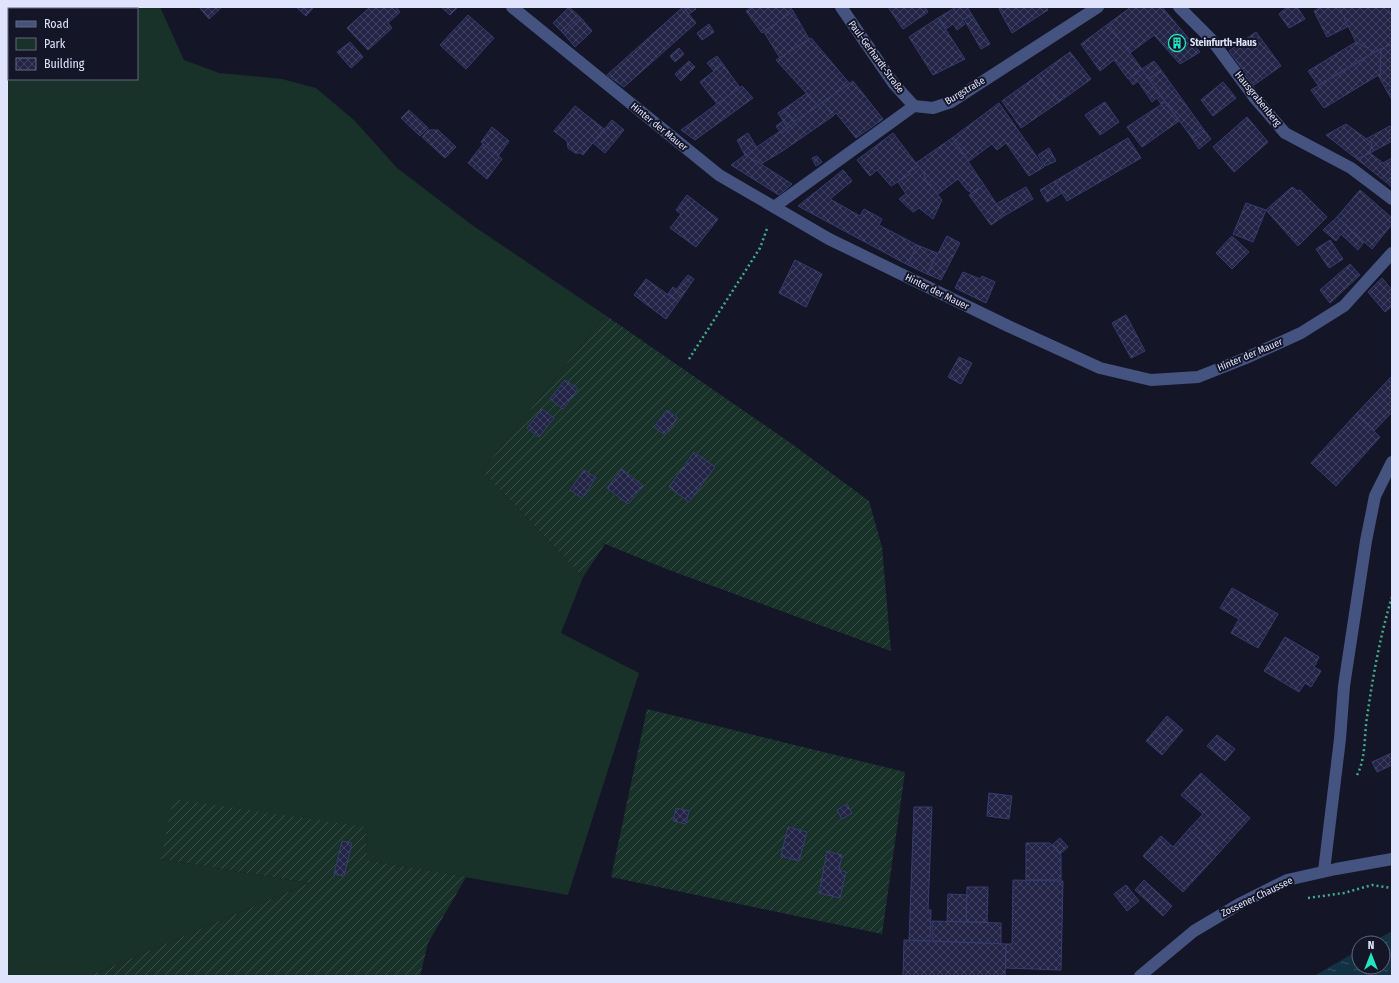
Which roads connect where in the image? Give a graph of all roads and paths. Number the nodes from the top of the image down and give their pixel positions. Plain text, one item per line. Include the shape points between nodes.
1 (512, 7) edge
2 (840, 7) edge
3 (1098, 7) edge
4 (1179, 7) edge
5 (914, 106) junction
6 (1392, 199) edge
7 (774, 207) junction
8 (1392, 253) edge
9 (689, 359) dead end
10 (1392, 462) edge
11 (1392, 859) edge
12 (1324, 871) junction
13 (1140, 976) edge

1 - 7 street, Hinter der Mauer via 719,175
2 - 5 street, Paul-Gerhardt-Straße via 894,84
3 - 5 street, Burgstraße via 951,102 933,108
4 - 6 street, Hausgrabenberg via 1211,39 1254,97 1285,133 1351,168
5 - 7 street
7 - 8 street, Hinter der Mauer via 829,239 1008,326 1100,368 1151,380 1198,376 1301,333 1344,306
7 - 9 path via 760,248
10 - 12 street via 1375,496 1366,541 1344,686
11 - 12 street, Zossener Chaussee
12 - 13 street, Zossener Chaussee via 1287,880 1241,903 1194,930

